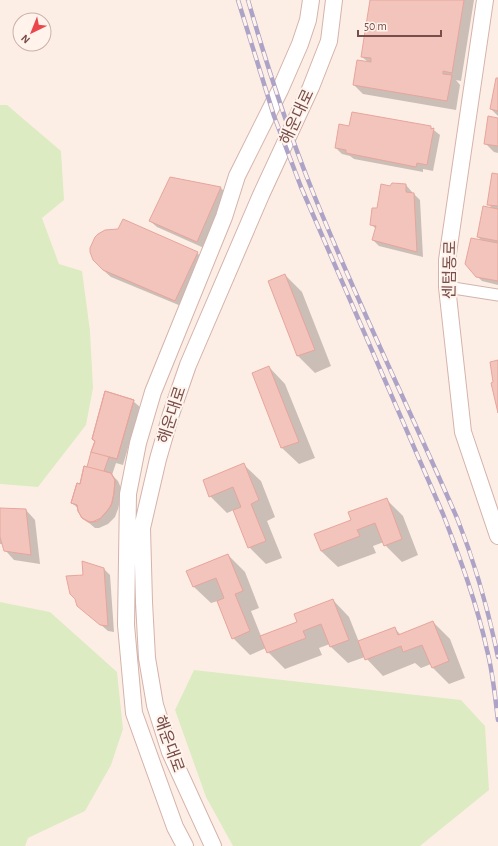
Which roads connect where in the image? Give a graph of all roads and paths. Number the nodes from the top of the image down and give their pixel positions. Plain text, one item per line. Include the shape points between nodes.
1 (311, 0) edge
2 (334, 0) edge
3 (485, 0) edge
4 (447, 287) junction
5 (498, 295) edge
6 (498, 536) edge
7 (185, 846) edge
8 (213, 846) edge

1 - 7 main road, 해운대로 via 300,44 237,176 224,216 153,392 138,443 128,494 126,625 134,713 175,827
2 - 8 main road, 해운대로 via 329,41 311,87 260,195 188,365 158,459 142,528 147,658 155,705 170,752
3 - 4 main road, 센텀동로 via 447,260
4 - 5 street
4 - 6 main road, 센텀동로 via 463,432

